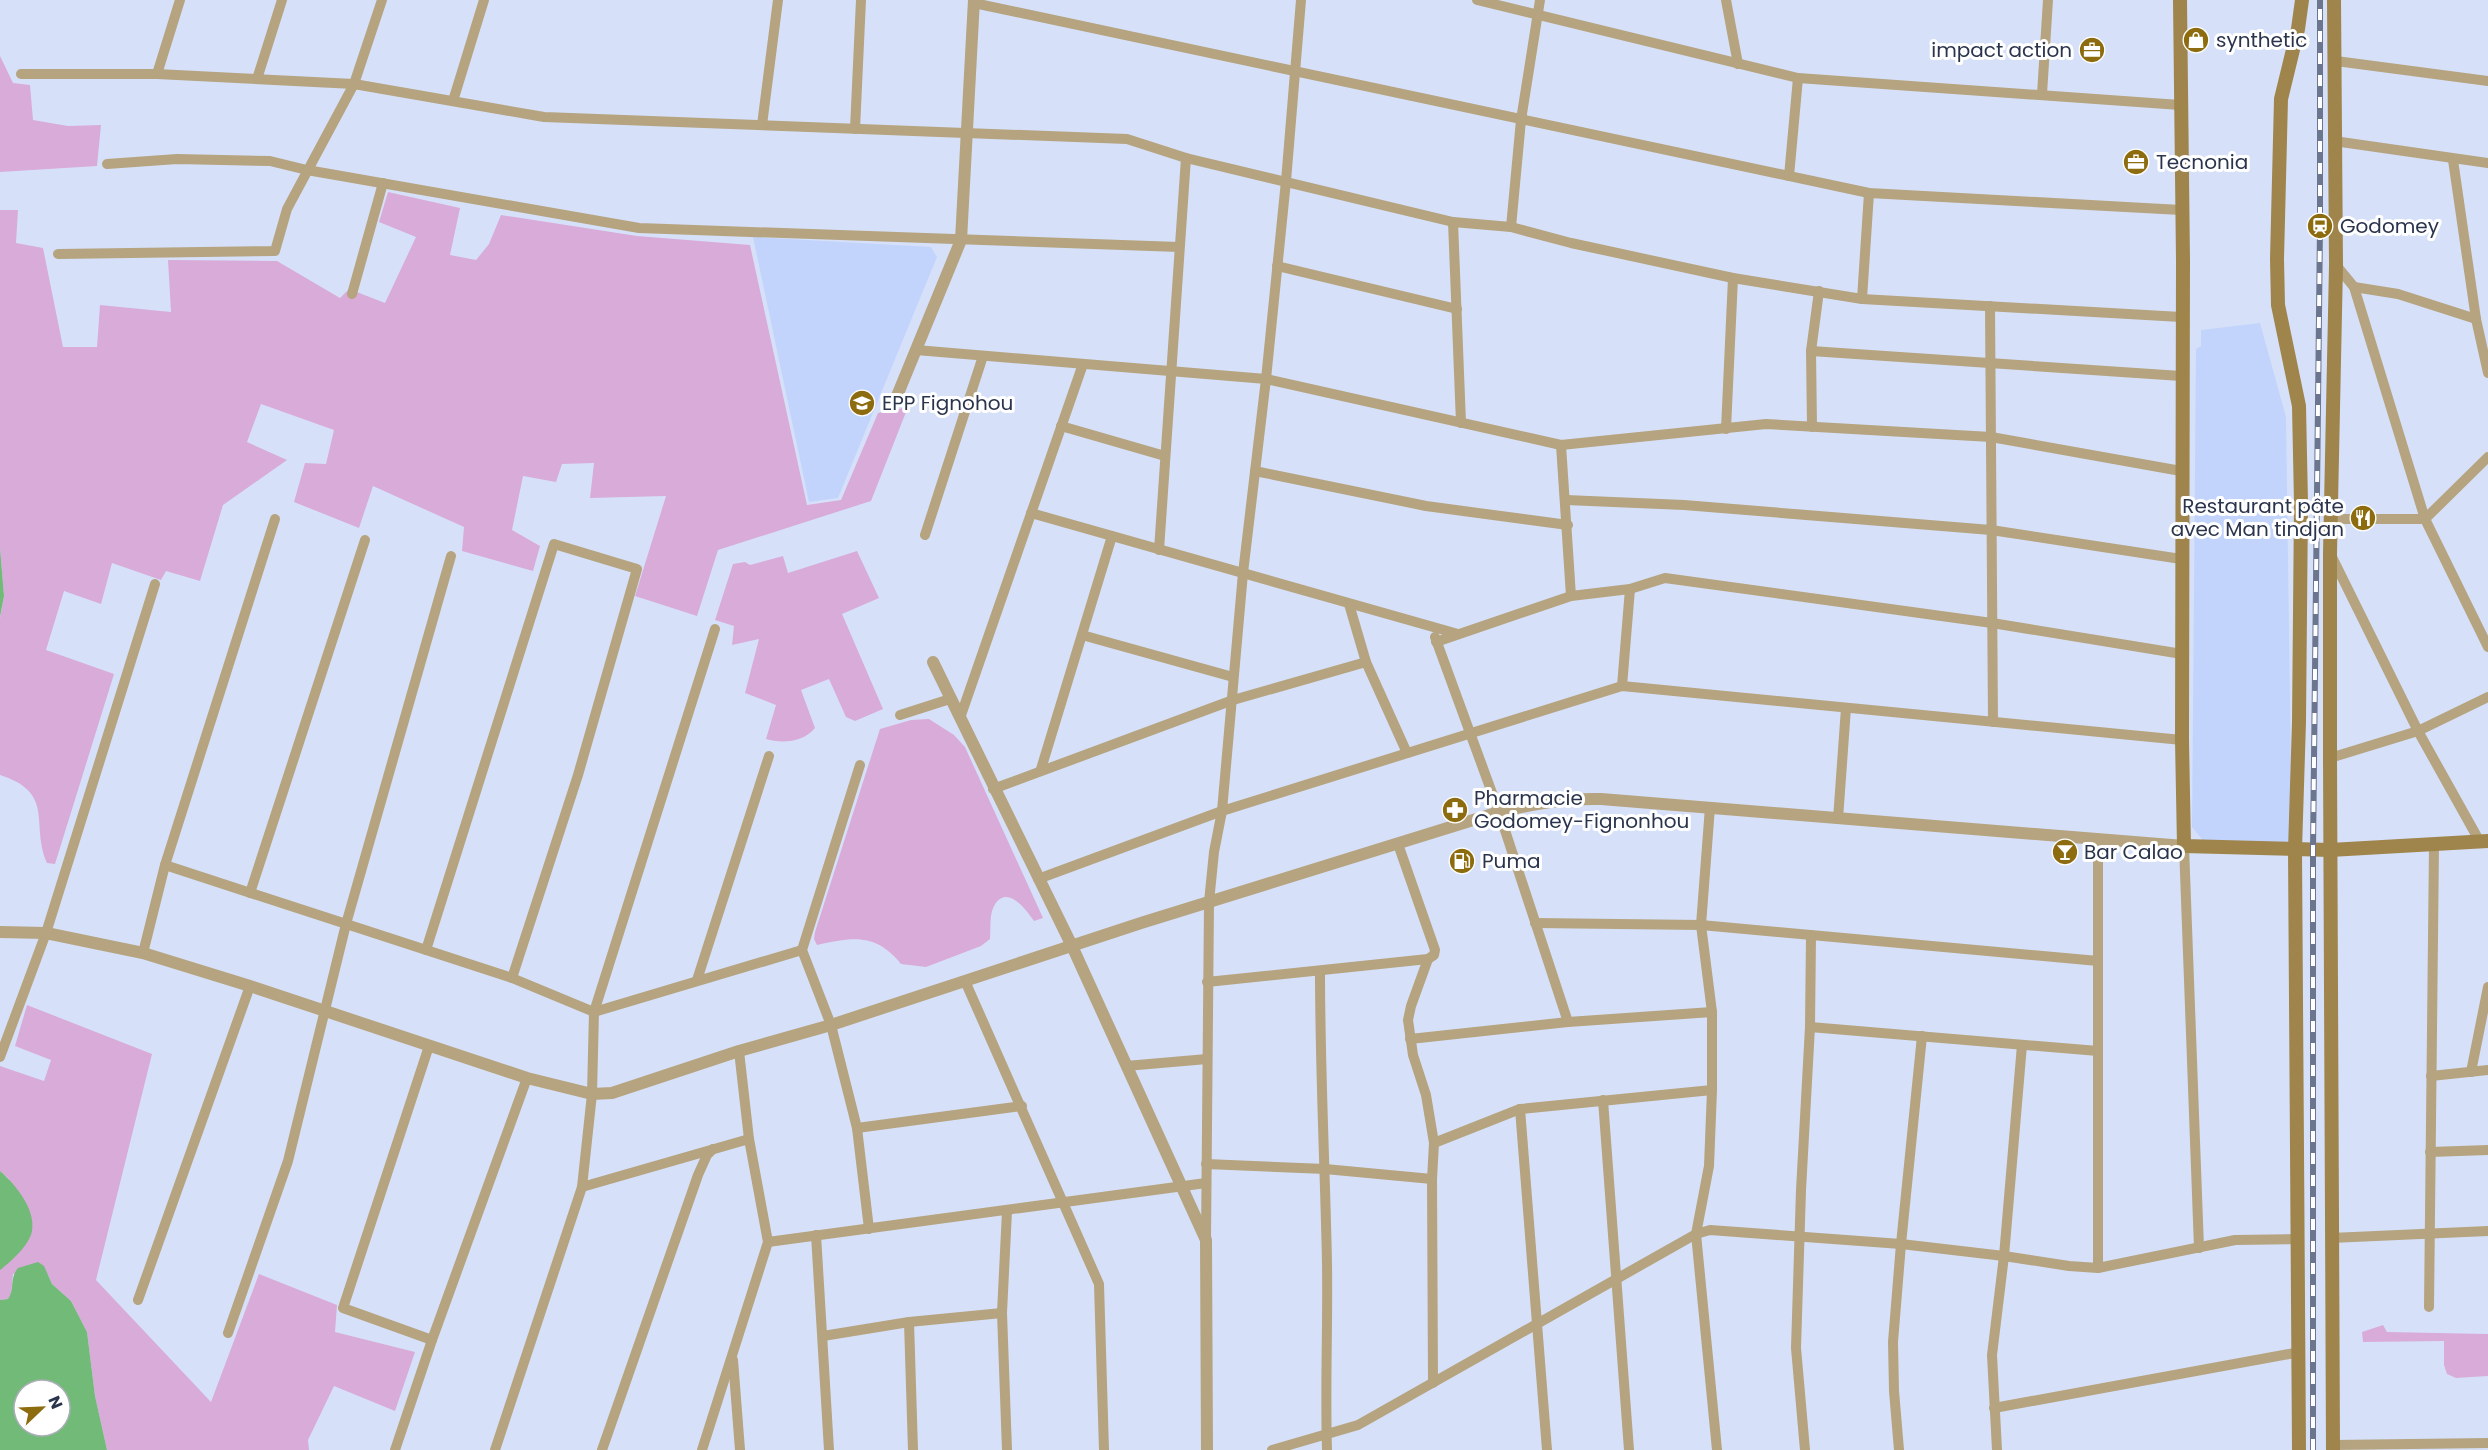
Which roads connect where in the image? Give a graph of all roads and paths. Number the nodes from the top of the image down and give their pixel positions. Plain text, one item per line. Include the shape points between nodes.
1 (180, 0) edge
2 (282, 0) edge
3 (382, 0) edge
4 (484, 0) edge
5 (778, 0) edge
6 (861, 0) edge
7 (1301, 0) edge
8 (1477, 0) edge
9 (1540, 0) edge
10 (1726, 0) edge
11 (2048, 0) edge
12 (2180, 0) edge
13 (2302, 0) edge
14 (2334, 0) edge
15 (974, 2) edge
16 (1539, 15) junction
17 (2336, 61) junction
18 (1738, 64) junction
19 (1295, 72) junction
20 (21, 74) dead end
21 (157, 74) junction
22 (1798, 78) junction
23 (257, 79) junction
24 (2488, 81) edge
25 (354, 84) junction
26 (2042, 94) junction
27 (453, 101) junction
28 (2180, 105) junction
29 (1521, 120) junction
30 (762, 125) junction
31 (855, 129) junction
32 (966, 133) junction
33 (2334, 141) junction
34 (1186, 158) junction
35 (2453, 160) junction
36 (2488, 163) edge
37 (107, 164) dead end
38 (307, 170) junction
39 (1790, 176) junction
40 (1286, 181) junction
41 (383, 183) junction
42 (1869, 193) junction
43 (2181, 210) junction
44 (1453, 222) junction
45 (1511, 226) junction
46 (961, 240) junction
47 (1179, 247) junction
48 (58, 254) dead end
49 (2336, 265) junction
50 (1277, 266) junction
51 (1733, 278) junction
52 (2354, 287) junction
53 (1819, 291) junction
54 (352, 294) dead end
55 (1862, 298) junction
56 (1990, 306) junction
57 (1456, 309) junction
58 (2181, 317) junction
59 (2476, 319) junction
60 (916, 350) junction
61 (1811, 351) junction
62 (983, 356) junction
63 (1990, 363) junction
64 (1083, 364) junction
65 (1171, 371) junction
66 (2488, 373) edge
67 (2181, 376) junction
68 (1266, 379) junction
69 (897, 396) dead end
70 (1461, 423) junction
71 (1061, 426) junction
72 (1812, 427) junction
73 (1726, 429) junction
74 (1991, 437) junction
75 (1561, 445) junction
76 (1165, 456) junction
77 (2488, 457) edge
78 (1255, 471) junction
79 (2181, 471) junction
80 (1566, 500) junction
81 (1031, 513) junction
82 (275, 519) dead end
83 (2331, 519) junction
84 (2425, 519) junction
85 (1568, 525) junction
86 (1991, 530) junction
87 (925, 535) dead end
88 (1112, 536) junction
89 (365, 540) dead end
90 (1159, 550) junction
91 (2330, 553) junction
92 (452, 556) dead end
93 (2181, 559) junction
94 (1242, 573) junction
95 (155, 584) dead end
96 (1630, 589) junction
97 (1571, 596) junction
98 (1349, 604) junction
99 (1992, 623) junction
100 (1432, 627) junction
101 (715, 629) dead end
102 (1458, 634) junction
103 (1082, 635) junction
104 (1436, 642) junction
105 (2488, 647) edge
106 (2181, 654) junction
107 (933, 662) dead end
108 (1366, 662) junction
109 (1233, 677) junction
110 (1622, 686) junction
111 (2488, 697) edge
112 (950, 699) junction
113 (1233, 700) junction
114 (1846, 708) junction
115 (900, 715) dead end
116 (960, 718) junction
117 (1993, 722) junction
118 (2418, 731) junction
119 (1469, 732) junction
120 (2182, 740) junction
121 (1407, 753) junction
122 (768, 756) dead end
123 (2330, 758) junction
124 (860, 765) dead end
125 (1041, 769) junction
126 (993, 789) junction
127 (1710, 807) junction
128 (1222, 811) junction
129 (1499, 812) junction
130 (1838, 819) junction
131 (2098, 839) junction
132 (2484, 842) edge
133 (1398, 844) junction
134 (2434, 845) junction
135 (2184, 846) junction
136 (2295, 850) junction
137 (2330, 850) junction
138 (165, 865) junction
139 (1038, 879) junction
140 (250, 893) junction
141 (1209, 902) junction
142 (1535, 923) junction
143 (346, 924) junction
144 (1701, 925) junction
145 (0, 933) edge
146 (46, 933) junction
147 (1811, 935) junction
148 (1072, 946) junction
149 (426, 950) junction
150 (802, 950) junction
151 (143, 953) junction
152 (1428, 959) junction
153 (2098, 961) junction
154 (1320, 971) junction
155 (512, 978) junction
156 (697, 980) junction
157 (965, 981) junction
158 (1207, 982) junction
159 (250, 986) junction
160 (2488, 987) edge
161 (324, 1012) junction
162 (594, 1012) junction
163 (1712, 1012) junction
164 (1568, 1022) junction
165 (831, 1025) junction
166 (1810, 1027) junction
167 (1922, 1036) junction
168 (1410, 1039) junction
169 (2022, 1045) junction
170 (429, 1046) junction
171 (739, 1051) junction
172 (2098, 1051) junction
173 (0, 1057) edge
174 (1207, 1059) junction
175 (1126, 1066) junction
176 (2488, 1070) edge
177 (2470, 1072) junction
178 (2431, 1076) junction
179 (527, 1078) junction
180 (1712, 1090) junction
181 (592, 1094) junction
182 (1604, 1101) junction
183 (1022, 1106) junction
184 (1520, 1109) junction
185 (856, 1128) junction
186 (749, 1139) junction
187 (1434, 1143) junction
188 (713, 1149) junction
189 (2488, 1150) edge
190 (2430, 1152) junction
191 (1206, 1164) junction
192 (1325, 1170) junction
193 (1432, 1179) junction
194 (1206, 1184) junction
195 (582, 1187) junction
196 (1181, 1188) junction
197 (1064, 1203) junction
198 (1007, 1211) junction
199 (869, 1229) junction
200 (2488, 1231) edge
201 (1696, 1234) junction
202 (2430, 1234) junction
203 (816, 1235) junction
204 (1801, 1235) junction
205 (2331, 1238) junction
206 (2298, 1239) junction
207 (1206, 1240) junction
208 (768, 1242) junction
209 (1900, 1244) junction
210 (2199, 1248) junction
211 (2004, 1256) junction
212 (2098, 1268) junction
213 (1617, 1278) junction
214 (138, 1300) dead end
215 (2429, 1307) dead end
216 (1002, 1313) junction
217 (909, 1322) junction
218 (1536, 1324) junction
219 (228, 1333) dead end
220 (822, 1336) junction
221 (432, 1340) junction
222 (2300, 1352) junction
223 (733, 1354) junction
224 (1432, 1383) junction
225 (1994, 1408) junction
226 (1327, 1435) junction
227 (2488, 1443) edge
228 (2333, 1447) edge
229 (2426, 1447) edge
230 (395, 1450) edge
231 (495, 1450) edge
232 (602, 1450) edge
233 (702, 1450) edge
234 (740, 1450) edge
235 (829, 1450) edge
236 (914, 1450) edge
237 (1007, 1450) edge
238 (1104, 1450) edge
239 (1207, 1450) edge
240 (1272, 1450) edge
241 (1328, 1450) edge
242 (1547, 1450) edge
243 (1629, 1450) edge
244 (1717, 1450) edge
245 (1805, 1450) edge
246 (1899, 1450) edge
247 (1997, 1450) edge
248 (2299, 1450) edge

1 - 21 street
2 - 23 street
3 - 25 street
4 - 27 street
5 - 30 street
6 - 31 street
7 - 19 street
8 - 16 street
9 - 16 street
10 - 18 street
11 - 26 street
12 - 28 main road
13 - 136 main road via 2281,99 2277,259 2280,324 2299,406
14 - 17 main road
15 - 19 street
15 - 32 street
16 - 18 street
16 - 29 street
17 - 24 street
17 - 33 main road
18 - 22 street
19 - 29 street
19 - 40 street
20 - 21 street
21 - 23 street
22 - 26 street
22 - 39 street
23 - 25 street
25 - 27 street
25 - 38 street
26 - 28 street
27 - 30 street via 544,117
28 - 43 main road
29 - 39 street
29 - 45 street
30 - 31 street
31 - 32 street
32 - 34 street via 1127,139
32 - 46 street
33 - 35 street
33 - 49 main road
34 - 40 street
34 - 47 street
35 - 36 street
35 - 59 street
37 - 38 street via 177,159 270,161
38 - 41 street
38 - 48 street via 287,209 275,251
39 - 42 street
40 - 44 street
40 - 50 street
41 - 46 street via 639,228
41 - 54 street
42 - 43 street
42 - 55 street
43 - 58 main road
44 - 45 street
44 - 57 street
45 - 51 street
46 - 47 street
46 - 60 street
47 - 65 street
49 - 52 street
49 - 83 main road
50 - 57 street
50 - 68 street
51 - 53 street
51 - 73 street
52 - 59 street via 2398,294
52 - 84 street
53 - 55 street
53 - 61 street
55 - 56 street
56 - 58 street
56 - 63 street
57 - 70 street
58 - 67 main road
59 - 66 street
60 - 62 street
60 - 69 street
61 - 63 street
61 - 72 street
62 - 64 street
62 - 87 street
63 - 67 street
63 - 74 street
64 - 65 street
64 - 71 street
65 - 68 street
65 - 76 street
67 - 79 main road
68 - 70 street
68 - 78 street
70 - 75 street
71 - 76 street
71 - 81 street
72 - 73 street via 1766,424
72 - 74 street
73 - 75 street
74 - 79 street
74 - 86 street
75 - 80 street
76 - 90 street
77 - 84 street
78 - 85 street via 1426,506
78 - 94 street
79 - 93 main road
80 - 85 street
80 - 86 street via 1684,505
81 - 88 street
81 - 116 street
82 - 138 street
83 - 84 street
83 - 91 main road
84 - 105 street
85 - 97 street
86 - 93 street
86 - 99 street
88 - 90 street
88 - 103 street
89 - 140 street
90 - 94 street
91 - 118 street
91 - 123 main road
92 - 143 street
93 - 106 main road
94 - 98 street
94 - 109 street
95 - 146 street
96 - 97 street
96 - 99 street via 1665,578
96 - 110 street
97 - 102 street
98 - 100 street
98 - 108 street
99 - 106 street
99 - 117 street
100 - 102 street
100 - 104 street
101 - 162 street
102 - 104 street
103 - 109 street
103 - 125 street
104 - 119 street
106 - 120 main road
107 - 112 street
108 - 113 street
108 - 121 street
109 - 113 street
110 - 114 street
110 - 119 street
111 - 118 street
112 - 115 street
112 - 116 street
113 - 125 street
113 - 128 street
114 - 117 street
114 - 130 street
116 - 126 street
117 - 120 street
118 - 123 street
118 - 132 street
119 - 121 street
119 - 129 street
120 - 135 main road
121 - 128 street
122 - 156 street
123 - 137 main road
124 - 150 street
125 - 126 street
126 - 139 street
127 - 129 street via 1573,798
127 - 130 street
127 - 144 street
128 - 139 street
128 - 141 street
129 - 133 street
129 - 142 street
130 - 131 street
131 - 135 street
131 - 153 street
132 - 134 main road
133 - 141 street
133 - 152 street via 1435,950
134 - 137 main road
134 - 178 street
135 - 136 main road
135 - 210 street
136 - 137 main road
136 - 206 main road
137 - 205 main road
138 - 140 street
138 - 151 street
139 - 148 street
140 - 143 street
141 - 148 street
141 - 158 street
142 - 144 street
142 - 164 street
143 - 149 street
143 - 161 street
144 - 147 street
144 - 163 street
145 - 146 street
146 - 151 street
146 - 173 street
147 - 153 street
147 - 166 street
148 - 157 street
148 - 175 street
149 - 155 street
149 - 155 street via 554,544 637,569 578,775
150 - 156 street
150 - 165 street
151 - 159 street
152 - 154 street
152 - 168 street via 1411,1006
153 - 172 street
154 - 158 street
154 - 192 street
155 - 162 street
156 - 162 street
157 - 165 street
157 - 183 street
158 - 174 street
159 - 161 street
159 - 214 street
160 - 177 street
161 - 170 street
161 - 219 street via 288,1161
162 - 181 street
163 - 164 street
163 - 180 street
164 - 168 street
165 - 171 street
165 - 185 street
166 - 167 street
166 - 204 street
167 - 169 street
167 - 209 street
168 - 187 street
169 - 172 street
169 - 211 street
170 - 179 street
170 - 221 street via 343,1308
171 - 181 street via 612,1093
171 - 186 street
172 - 212 street
174 - 175 street
174 - 191 street
175 - 196 street
176 - 177 street
177 - 178 street
178 - 190 street
179 - 181 street
179 - 221 street
180 - 182 street
180 - 201 street via 1709,1166
181 - 195 street
182 - 184 street
182 - 213 street
183 - 185 street
183 - 197 street
184 - 187 street
184 - 218 street
185 - 199 street
186 - 188 street
186 - 208 street
187 - 193 street
188 - 195 street
188 - 232 street via 698,1175
189 - 190 street
190 - 202 street
191 - 192 street
191 - 194 street
192 - 193 street
192 - 226 street
193 - 224 street
194 - 196 street
194 - 207 street
195 - 231 street
196 - 197 street
196 - 207 street
197 - 198 street
197 - 238 street via 1099,1284
198 - 199 street
198 - 216 street
199 - 203 street
200 - 202 street
201 - 204 street via 1726,1229
201 - 213 street
201 - 244 street
202 - 205 street
202 - 215 street
203 - 208 street
203 - 220 street
204 - 209 street
204 - 245 street via 1796,1348
205 - 228 main road
206 - 210 street via 2235,1239
206 - 222 main road
207 - 239 street
208 - 223 street
209 - 211 street
209 - 246 street via 1893,1342
210 - 212 street
211 - 212 street
211 - 225 street via 1992,1354
213 - 218 street
213 - 243 street
216 - 217 street
216 - 237 street
217 - 220 street
217 - 236 street
218 - 224 street
218 - 242 street
220 - 235 street
221 - 230 street
222 - 225 street
222 - 248 main road
223 - 233 street
223 - 234 street
224 - 226 street via 1358,1425
225 - 247 street
226 - 240 street
226 - 241 street
227 - 229 street
228 - 229 street

